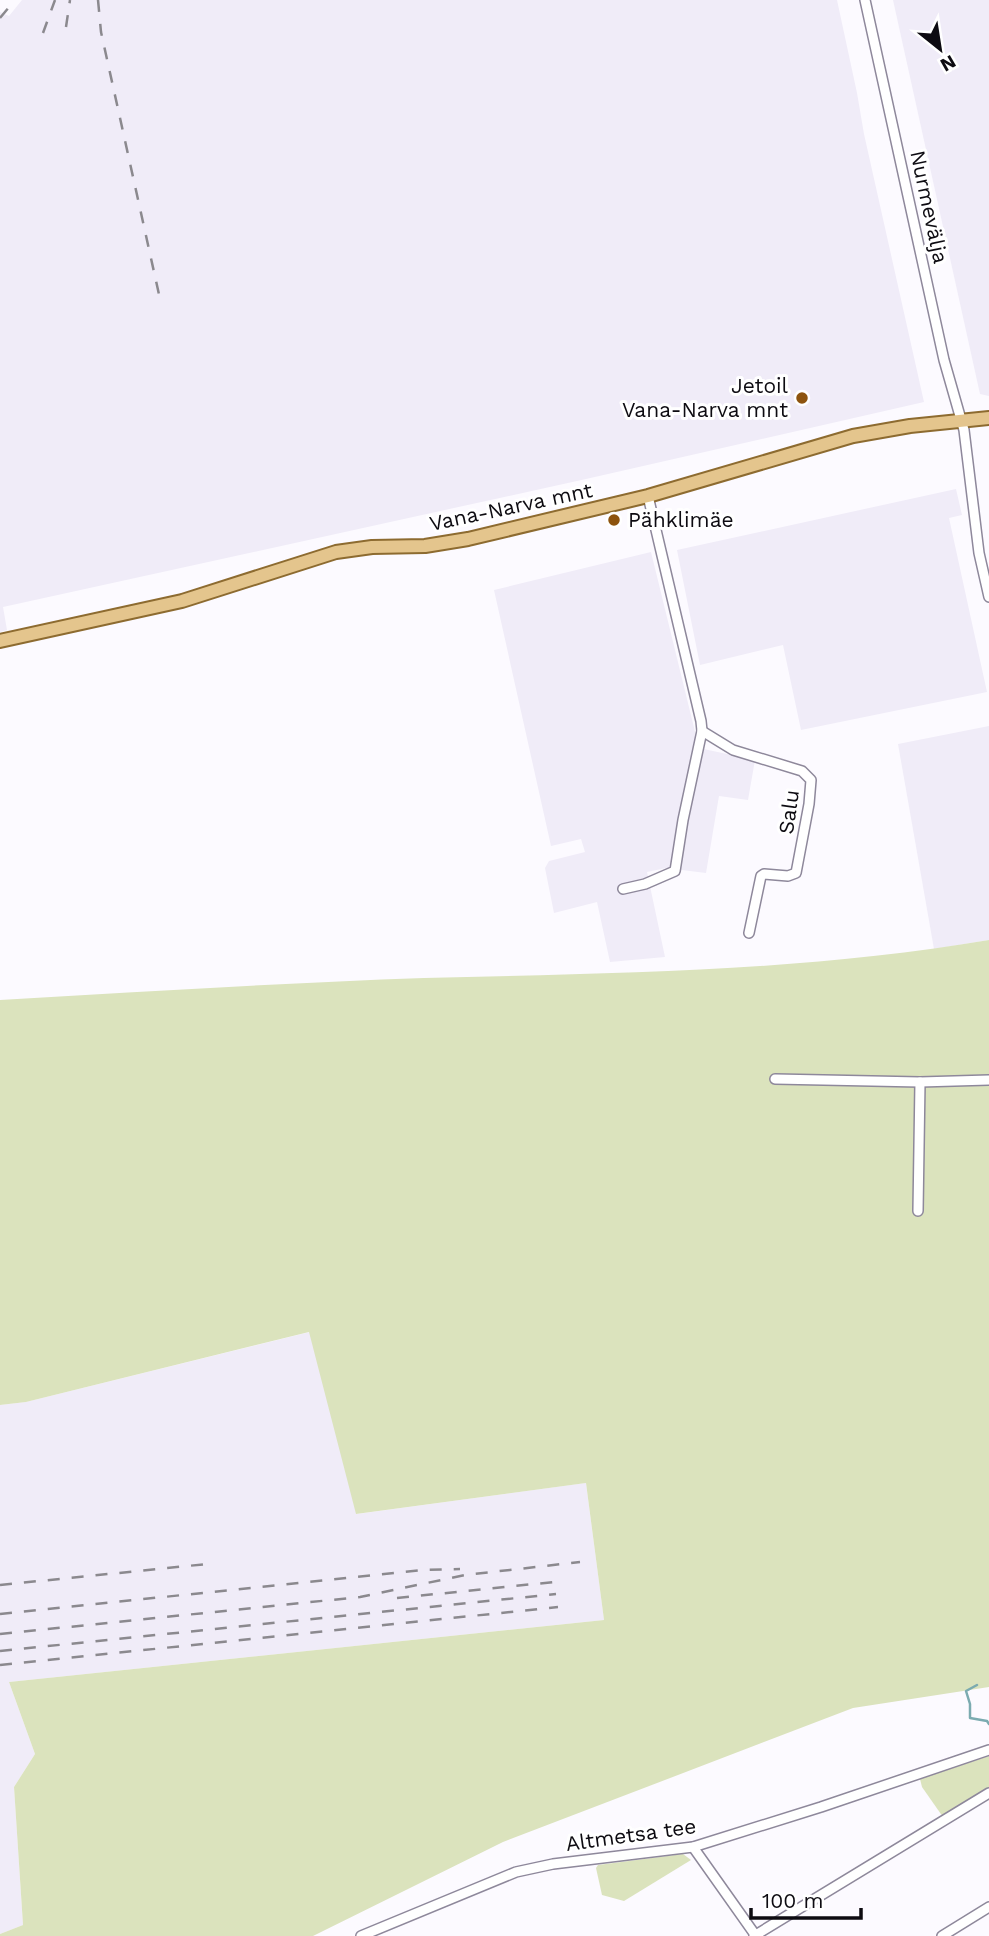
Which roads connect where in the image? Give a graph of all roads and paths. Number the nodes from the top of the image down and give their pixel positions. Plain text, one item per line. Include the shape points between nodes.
1 (865, 0) edge
2 (989, 418) edge
3 (961, 421) junction
4 (648, 496) junction
5 (989, 597) edge
6 (0, 642) edge
7 (702, 731) junction
8 (623, 889) dead end
9 (749, 933) dead end
10 (775, 1079) dead end
11 (989, 1080) edge
12 (920, 1082) junction
13 (918, 1211) dead end
14 (988, 1753) edge
15 (989, 1793) edge
16 (693, 1847) junction
17 (989, 1907) edge
18 (361, 1936) edge
19 (755, 1936) edge
20 (942, 1936) edge

1 - 3 street, Nurmevälja
2 - 3 main road, Vana-Narva mnt
3 - 4 main road, Vana-Narva mnt via 853,436
3 - 5 street, Nurmevälja
4 - 6 main road, Vana-Narva mnt via 458,541 335,552 182,601
4 - 7 street
7 - 8 street via 675,871
7 - 9 street, Salu via 733,750 802,771 811,780 796,873 761,876
10 - 12 street
11 - 12 street
12 - 13 street
14 - 16 street, Altmetsa tee
15 - 19 street
16 - 18 street, Altmetsa tee via 516,1872
16 - 19 street
17 - 20 street

